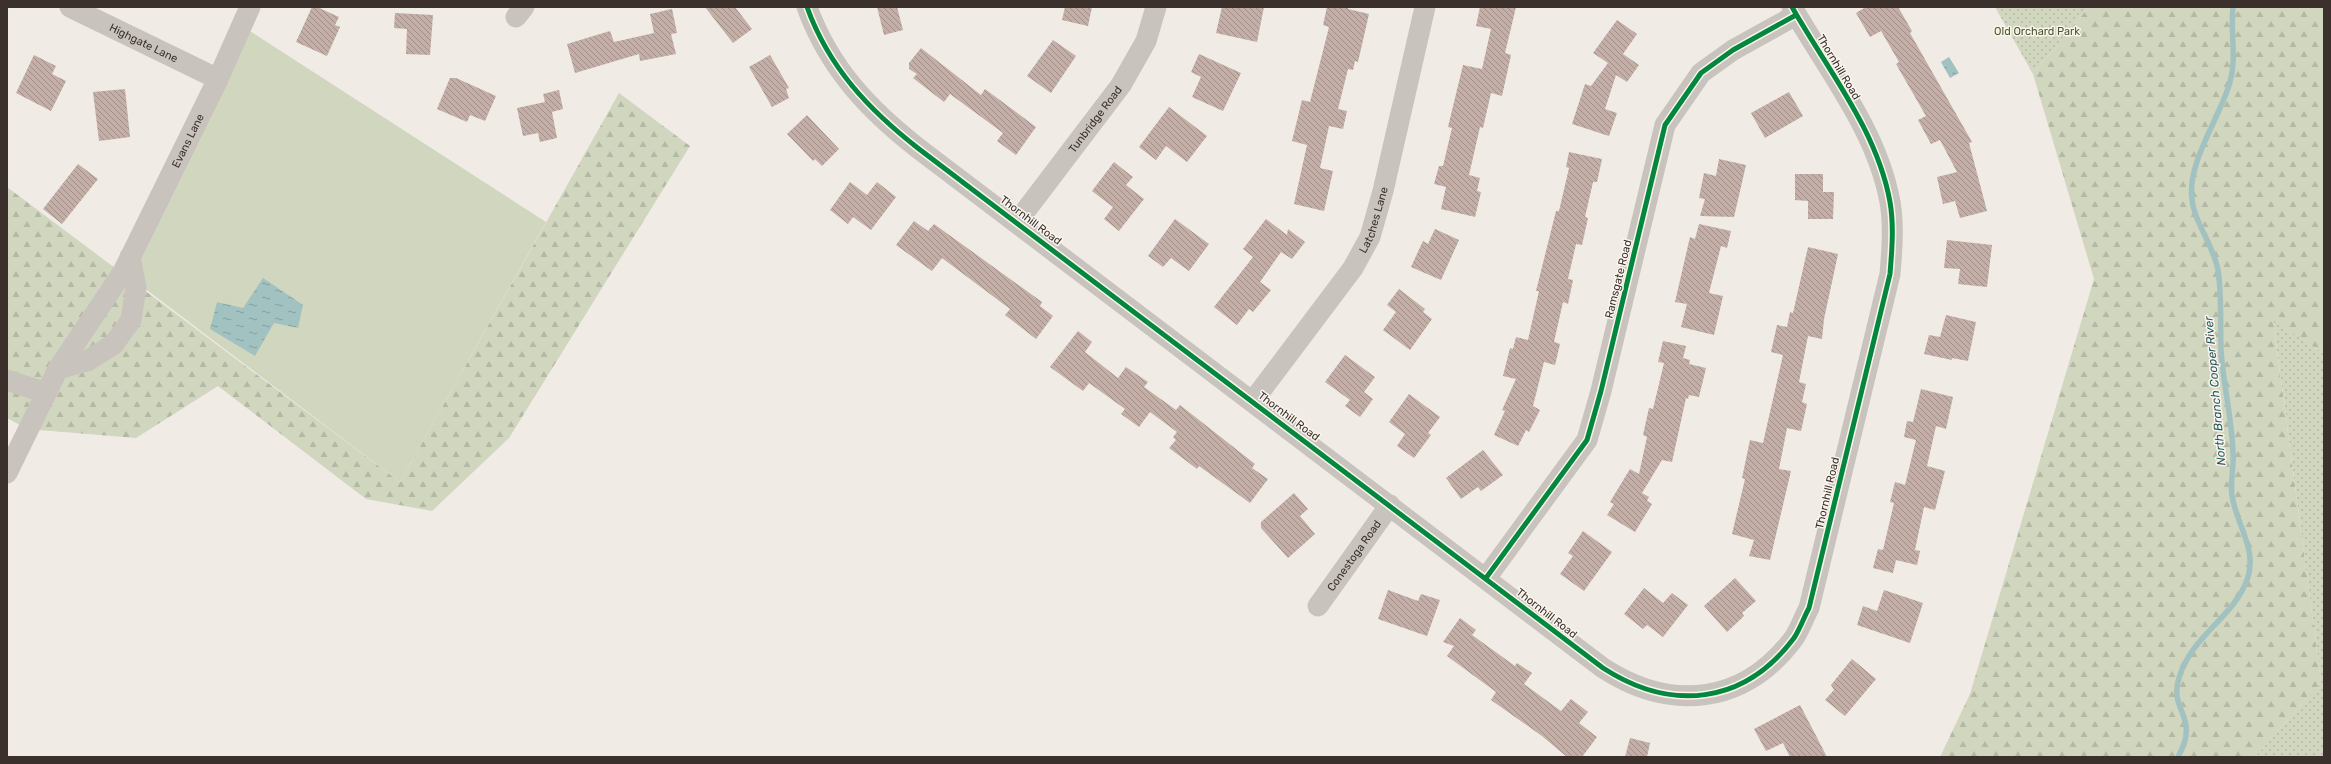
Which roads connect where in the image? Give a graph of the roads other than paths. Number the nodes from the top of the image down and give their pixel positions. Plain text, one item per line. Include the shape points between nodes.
1 (70, 7) edge
2 (250, 7) edge
3 (807, 7) edge
4 (1156, 7) edge
5 (1425, 7) edge
6 (1794, 11) edge
7 (218, 79) junction
8 (1017, 222) junction
9 (127, 265) junction
10 (58, 370) junction
11 (7, 380) edge
12 (46, 393) junction
13 (1253, 401) junction
14 (7, 473) edge
15 (1390, 505) junction
16 (1486, 578) junction
17 (1318, 606) dead end

1 - 7 street, Highgate Lane
2 - 7 street, Evans Lane
3 - 8 street, Thornhill Road via 841,74 873,110 914,146
4 - 8 street, Tunbridge Road via 1146,41 1121,85
5 - 13 street, Latches Lane via 1370,237 1353,268
6 - 16 street, Ramsgate Road via 1701,73 1665,125 1587,440
6 - 16 street, Thornhill Road via 1876,153 1890,201 1893,247 1890,274 1809,608 1795,637 1759,674 1734,688 1698,696 1652,691 1622,681
7 - 9 street, Evans Lane
8 - 13 street, Thornhill Road
9 - 10 street, Evans Lane
9 - 10 street via 136,288 131,320 114,344 87,361
10 - 12 street, Evans Lane
11 - 12 street
12 - 14 street, Evans Lane
13 - 15 street, Thornhill Road
15 - 16 street, Thornhill Road
15 - 17 street, Conestoga Road

